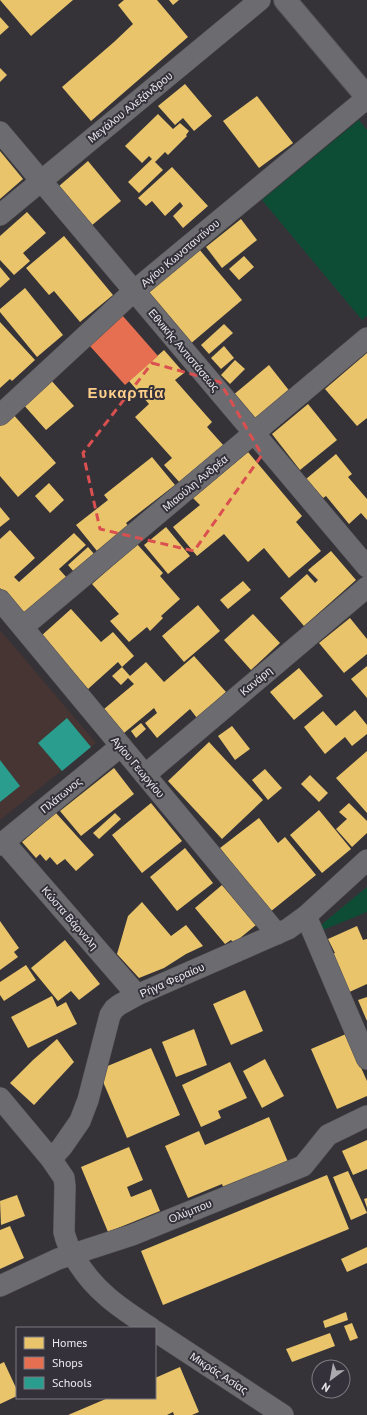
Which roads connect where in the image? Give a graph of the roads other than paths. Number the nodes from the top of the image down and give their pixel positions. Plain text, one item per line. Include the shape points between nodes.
1 (260, 0) edge
2 (285, 0) edge
3 (367, 97) edge
4 (0, 132) edge
5 (41, 180) junction
6 (0, 215) edge
7 (134, 291) junction
8 (367, 338) edge
9 (0, 415) edge
10 (254, 433) junction
11 (367, 567) edge
12 (367, 587) edge
13 (0, 600) edge
14 (22, 627) junction
15 (121, 746) junction
16 (145, 774) junction
17 (2, 843) edge
18 (367, 860) edge
19 (306, 916) junction
20 (276, 934) junction
21 (137, 995) junction
22 (367, 1059) edge
23 (0, 1098) edge
24 (367, 1116) edge
25 (51, 1160) junction
26 (72, 1254) junction
27 (0, 1286) edge
28 (150, 1327) edge
29 (156, 1332) edge
30 (283, 1415) edge

1 - 5 street, Μεγάλου Αλεξάνδρου
2 - 3 street
3 - 7 street, Αγίου Κωνσταντίνου
4 - 5 street, Εθνικής Αντιστάσεως
5 - 6 street, Μεγάλου Αλεξάνδρου
5 - 7 street, Εθνικής Αντιστάσεως
7 - 9 street, Αγίου Κωνσταντίνου
7 - 10 street, Εθνικής Αντιστάσεως
8 - 10 street, Μιαούλη Ανδρέα
10 - 11 street, Εθνικής Αντιστάσεως
10 - 14 street, Μιαούλη Ανδρέα
12 - 16 street, Κανάρη
13 - 14 street, Αγίου Γεωργίου
14 - 15 street, Αγίου Γεωργίου
15 - 16 street, Αγίου Γεωργίου
15 - 17 street, Πλάτωνος
16 - 20 street, Αγίου Γεωργίου
17 - 21 street, Κώστα Βάρναλη
18 - 19 street, Ρήγα Φεραίου
19 - 20 street, Ρήγα Φεραίου
19 - 22 street
20 - 21 street, Ρήγα Φεραίου
21 - 25 street, Ρήγα Φεραίου via 119,1004 110,1015 88,1100 80,1120
23 - 25 street
24 - 26 street, Ολύμπου via 328,1135 303,1166 132,1235
25 - 26 street via 64,1178 64,1232
26 - 27 street, Ολύμπου via 58,1258
26 - 28 street via 97,1288
29 - 30 street, Μικράς Ασίας

